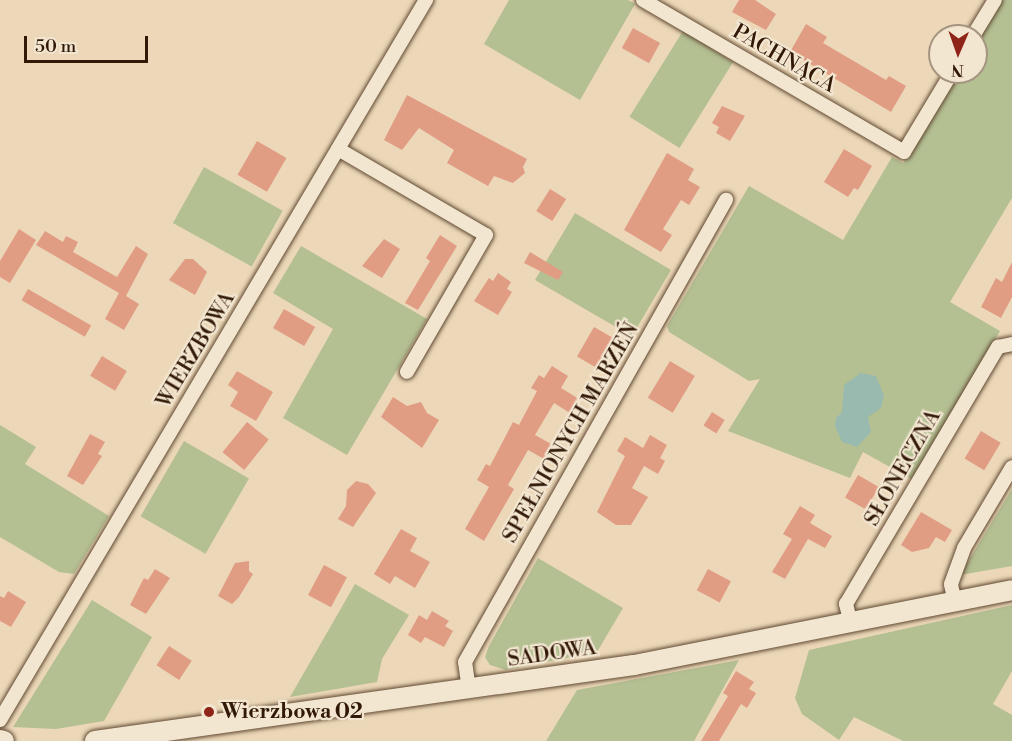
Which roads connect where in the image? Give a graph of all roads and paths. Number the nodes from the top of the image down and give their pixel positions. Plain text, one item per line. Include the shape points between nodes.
1 (426, 0) edge
2 (643, 0) edge
3 (995, 0) edge
4 (980, 24) edge
5 (945, 84) edge
6 (338, 149) junction
7 (726, 200) dead end
8 (1012, 344) edge
9 (407, 372) dead end
10 (1012, 467) edge
11 (1012, 590) edge
12 (955, 602) junction
13 (851, 624) junction
14 (469, 690) junction
15 (0, 720) edge
16 (95, 741) edge

1 - 6 street, WIERZBOWA
2 - 5 street, PACHNĄCA via 904,152
3 - 4 street
6 - 9 street via 486,235
6 - 15 street, WIERZBOWA
7 - 14 street, SPEŁNIONYCH MARZEŃ via 465,662
8 - 13 street, SŁONECZNA via 998,347 846,604
10 - 12 street via 964,548 951,584
11 - 12 street, SADOWA
12 - 13 street, SADOWA
13 - 14 street, SADOWA via 634,665
14 - 16 street, SADOWA

